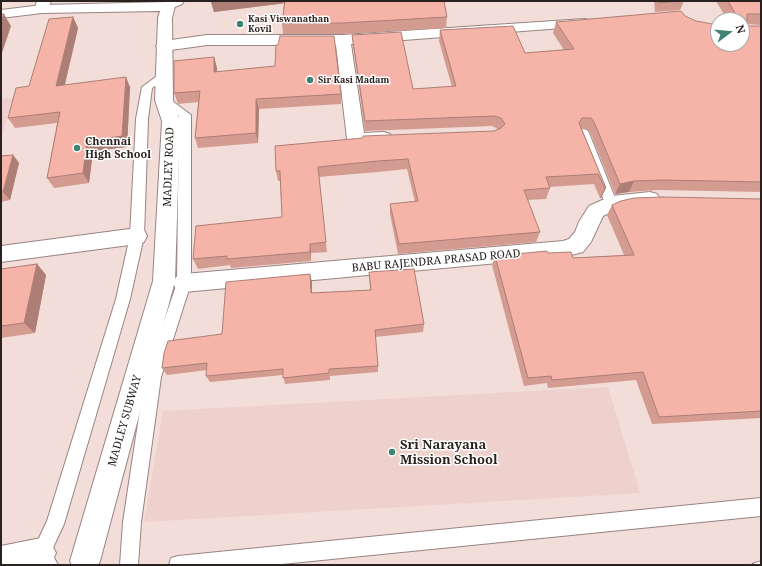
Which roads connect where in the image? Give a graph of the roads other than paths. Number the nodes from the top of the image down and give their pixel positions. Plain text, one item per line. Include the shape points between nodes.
1 (173, 4) edge
2 (43, 5) edge
3 (1, 14) edge
4 (596, 22) edge
5 (343, 40) junction
6 (164, 46) junction
7 (165, 75) junction
8 (584, 133) edge
9 (401, 138) edge
10 (672, 199) edge
11 (611, 203) junction
12 (137, 236) junction
13 (1, 254) edge
14 (174, 282) junction
15 (761, 507) edge
16 (45, 559) edge
17 (1, 561) edge
18 (85, 561) dead end
19 (129, 565) edge
20 (178, 565) edge

1 - 2 street
1 - 6 street, MADLEY ROAD via 165,18
2 - 3 street
4 - 5 street
5 - 6 street via 207,40
5 - 9 street via 356,139
6 - 7 street, MADLEY ROAD
7 - 12 lane via 147,87 142,119
7 - 14 street, MADLEY ROAD via 164,100 171,121
8 - 11 lane
10 - 11 street, BABU RAJENDRA PRASAD ROAD
11 - 14 street, BABU RAJENDRA PRASAD ROAD via 596,211 576,246 563,249
12 - 13 street
12 - 16 lane via 123,299
14 - 18 street, MADLEY SUBWAY
14 - 19 lane via 153,377 132,522
15 - 20 lane
16 - 17 street

